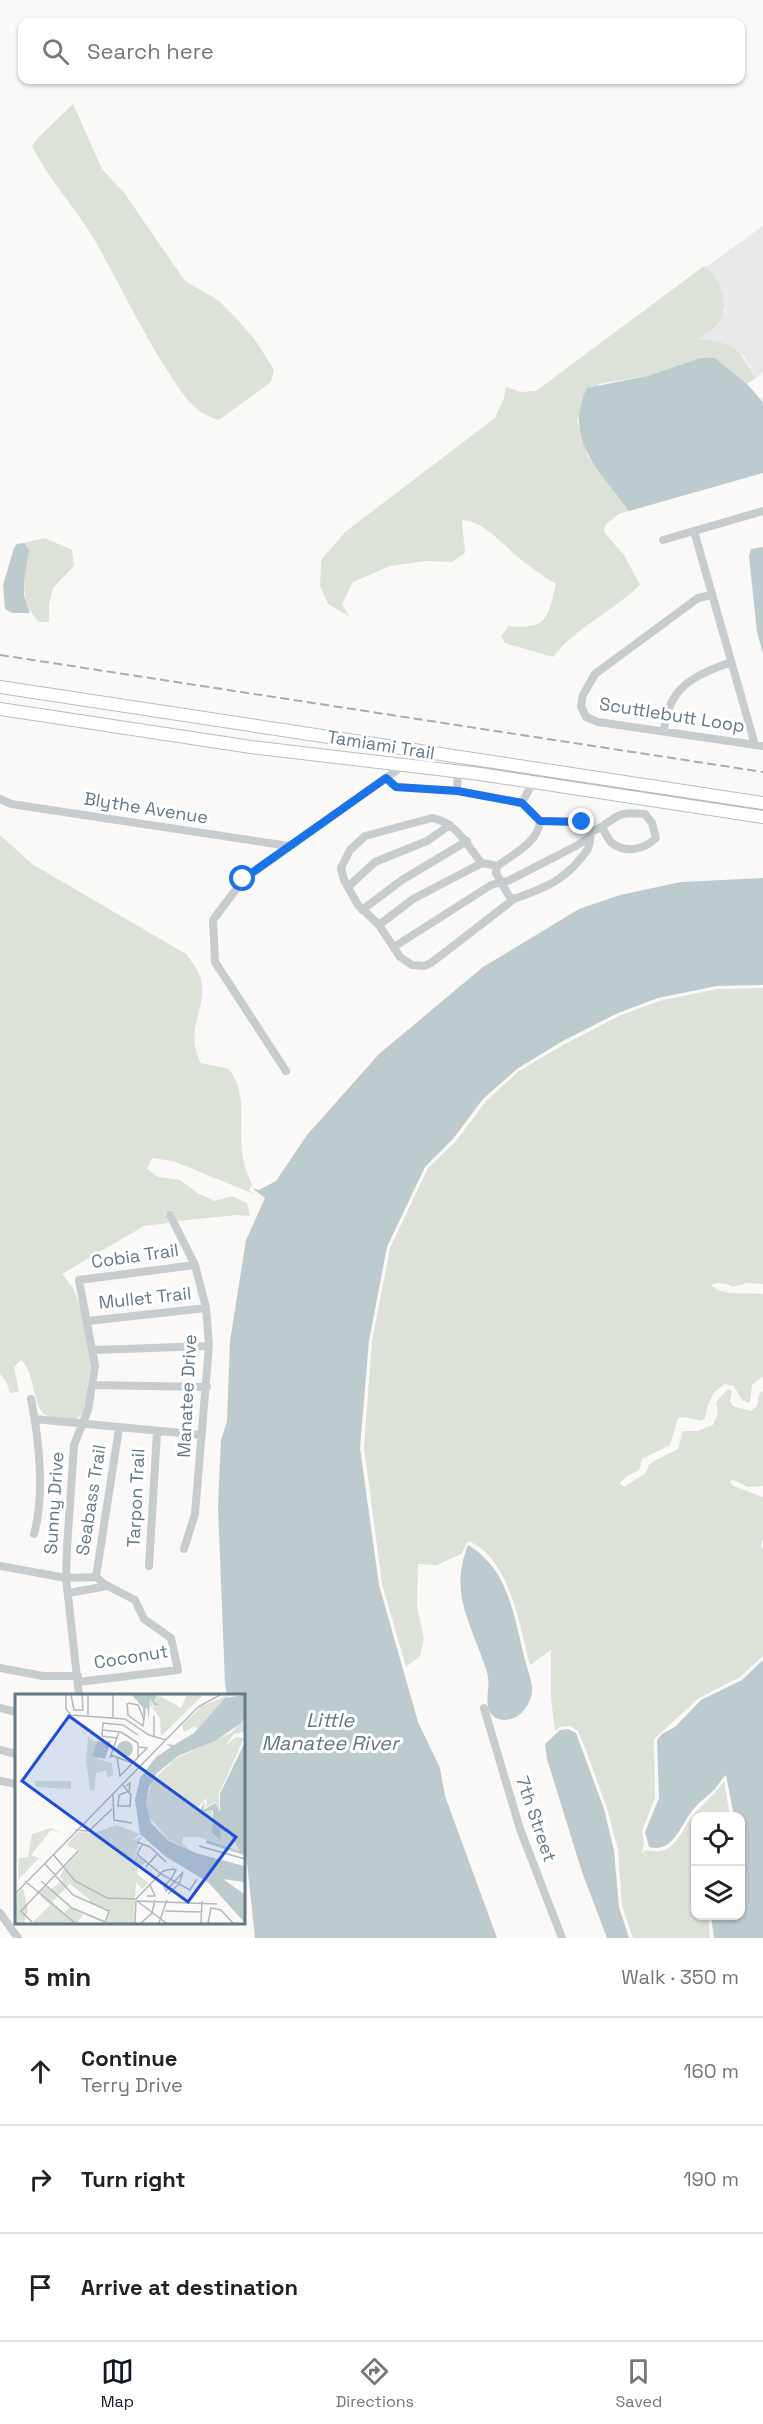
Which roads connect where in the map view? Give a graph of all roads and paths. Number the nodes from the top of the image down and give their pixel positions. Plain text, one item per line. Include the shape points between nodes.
1 (763, 511) edge
2 (694, 531) junction
3 (663, 540) dead end
4 (712, 595) junction
5 (731, 662) junction
6 (0, 687) edge
7 (0, 709) edge
8 (664, 730) junction
9 (759, 745) edge
10 (408, 750) junction
11 (404, 765) junction
12 (458, 772) junction
13 (386, 778) junction
14 (533, 782) junction
15 (458, 791) junction
16 (0, 799) edge
17 (522, 803) junction
18 (763, 803) edge
19 (763, 817) edge
20 (540, 821) junction
21 (450, 825) junction
22 (602, 827) junction
23 (590, 834) junction
24 (467, 841) junction
25 (289, 846) junction
26 (482, 863) junction
27 (497, 866) junction
28 (501, 882) junction
29 (348, 887) junction
30 (514, 899) junction
31 (362, 910) junction
32 (379, 925) junction
33 (394, 947) junction
34 (286, 1071) dead end
35 (170, 1215) dead end
36 (195, 1265) junction
37 (79, 1281) joint
38 (206, 1308) junction
39 (88, 1321) junction
40 (209, 1346) junction
41 (94, 1350) junction
42 (92, 1385) junction
43 (207, 1388) junction
44 (31, 1399) dead end
45 (35, 1419) junction
46 (83, 1424) junction
47 (119, 1428) junction
48 (157, 1432) junction
49 (202, 1435) junction
50 (34, 1534) dead end
51 (184, 1549) dead end
52 (0, 1566) edge
53 (149, 1566) dead end
54 (96, 1577) junction
55 (66, 1578) junction
56 (108, 1586) junction
57 (68, 1593) junction
58 (0, 1668) edge
59 (78, 1679) junction
60 (79, 1694) edge
61 (0, 1708) edge
62 (484, 1708) dead end
63 (15, 1712) edge
64 (0, 1750) edge
65 (15, 1754) edge
66 (0, 1781) edge
67 (15, 1784) edge
68 (0, 1913) edge
69 (18, 1938) edge
70 (562, 1938) edge

1 - 2 street
2 - 3 street
2 - 4 street
4 - 5 street
4 - 8 street, Scuttlebutt Loop via 698,598 595,674 583,695 581,706 586,717 598,723
5 - 8 street via 680,687 668,706
5 - 9 street
6 - 10 main road, Tamiami Trail
7 - 11 main road, Tamiami Trail via 251,747
8 - 9 street, Scuttlebutt Loop
10 - 11 street
10 - 18 main road, Tamiami Trail
11 - 12 main road, Tamiami Trail
11 - 13 street
12 - 14 main road, Tamiami Trail
12 - 15 street
13 - 15 street via 396,787
13 - 25 street
14 - 17 street
14 - 19 main road, Tamiami Trail
15 - 17 street
16 - 25 street, Blythe Avenue via 11,804
17 - 20 street
20 - 23 street via 582,822
20 - 27 street via 534,838
21 - 24 street
21 - 29 street via 428,841 375,862
21 - 29 street via 425,818 365,836 350,850 341,868
22 - 22 street via 619,813 645,814 656,838 648,847 628,850 612,843
22 - 23 street
23 - 28 street via 547,862
23 - 30 street via 587,850 561,879
24 - 26 street
24 - 31 street via 402,880
25 - 34 street via 243,879 213,920 215,962
26 - 27 street
26 - 32 street via 413,899
27 - 28 street
28 - 30 street
28 - 33 street
29 - 31 street
30 - 33 street via 424,966 408,963
31 - 32 street
32 - 33 street
35 - 36 street, Manatee Drive
36 - 37 street, Cobia Trail
36 - 38 street, Manatee Drive
37 - 39 street, Sunny Drive
38 - 39 street, Mullet Trail
38 - 40 street, Manatee Drive
39 - 41 street, Sunny Drive
40 - 41 street
40 - 43 street, Manatee Drive
41 - 42 street, Sunny Drive
42 - 43 street
42 - 46 street, Sunny Drive
43 - 49 street, Manatee Drive
44 - 45 street
45 - 46 street
45 - 50 street via 39,1481
46 - 47 street
46 - 55 street, Sunny Drive via 74,1445
47 - 48 street
47 - 54 street, Seabass Trail
48 - 49 street
48 - 53 street, Tarpon Trail
49 - 51 street, Manatee Drive via 195,1514
52 - 55 street
54 - 55 street
54 - 56 street
55 - 57 street, Sunny Drive
56 - 57 street
56 - 59 street, Coconut via 135,1600 144,1619 171,1638 178,1670
57 - 59 street, Sunny Drive
58 - 59 street
59 - 60 street, Sunny Drive
61 - 63 street
62 - 70 street, 7th Street via 520,1828
64 - 65 street
66 - 67 street
68 - 69 street

